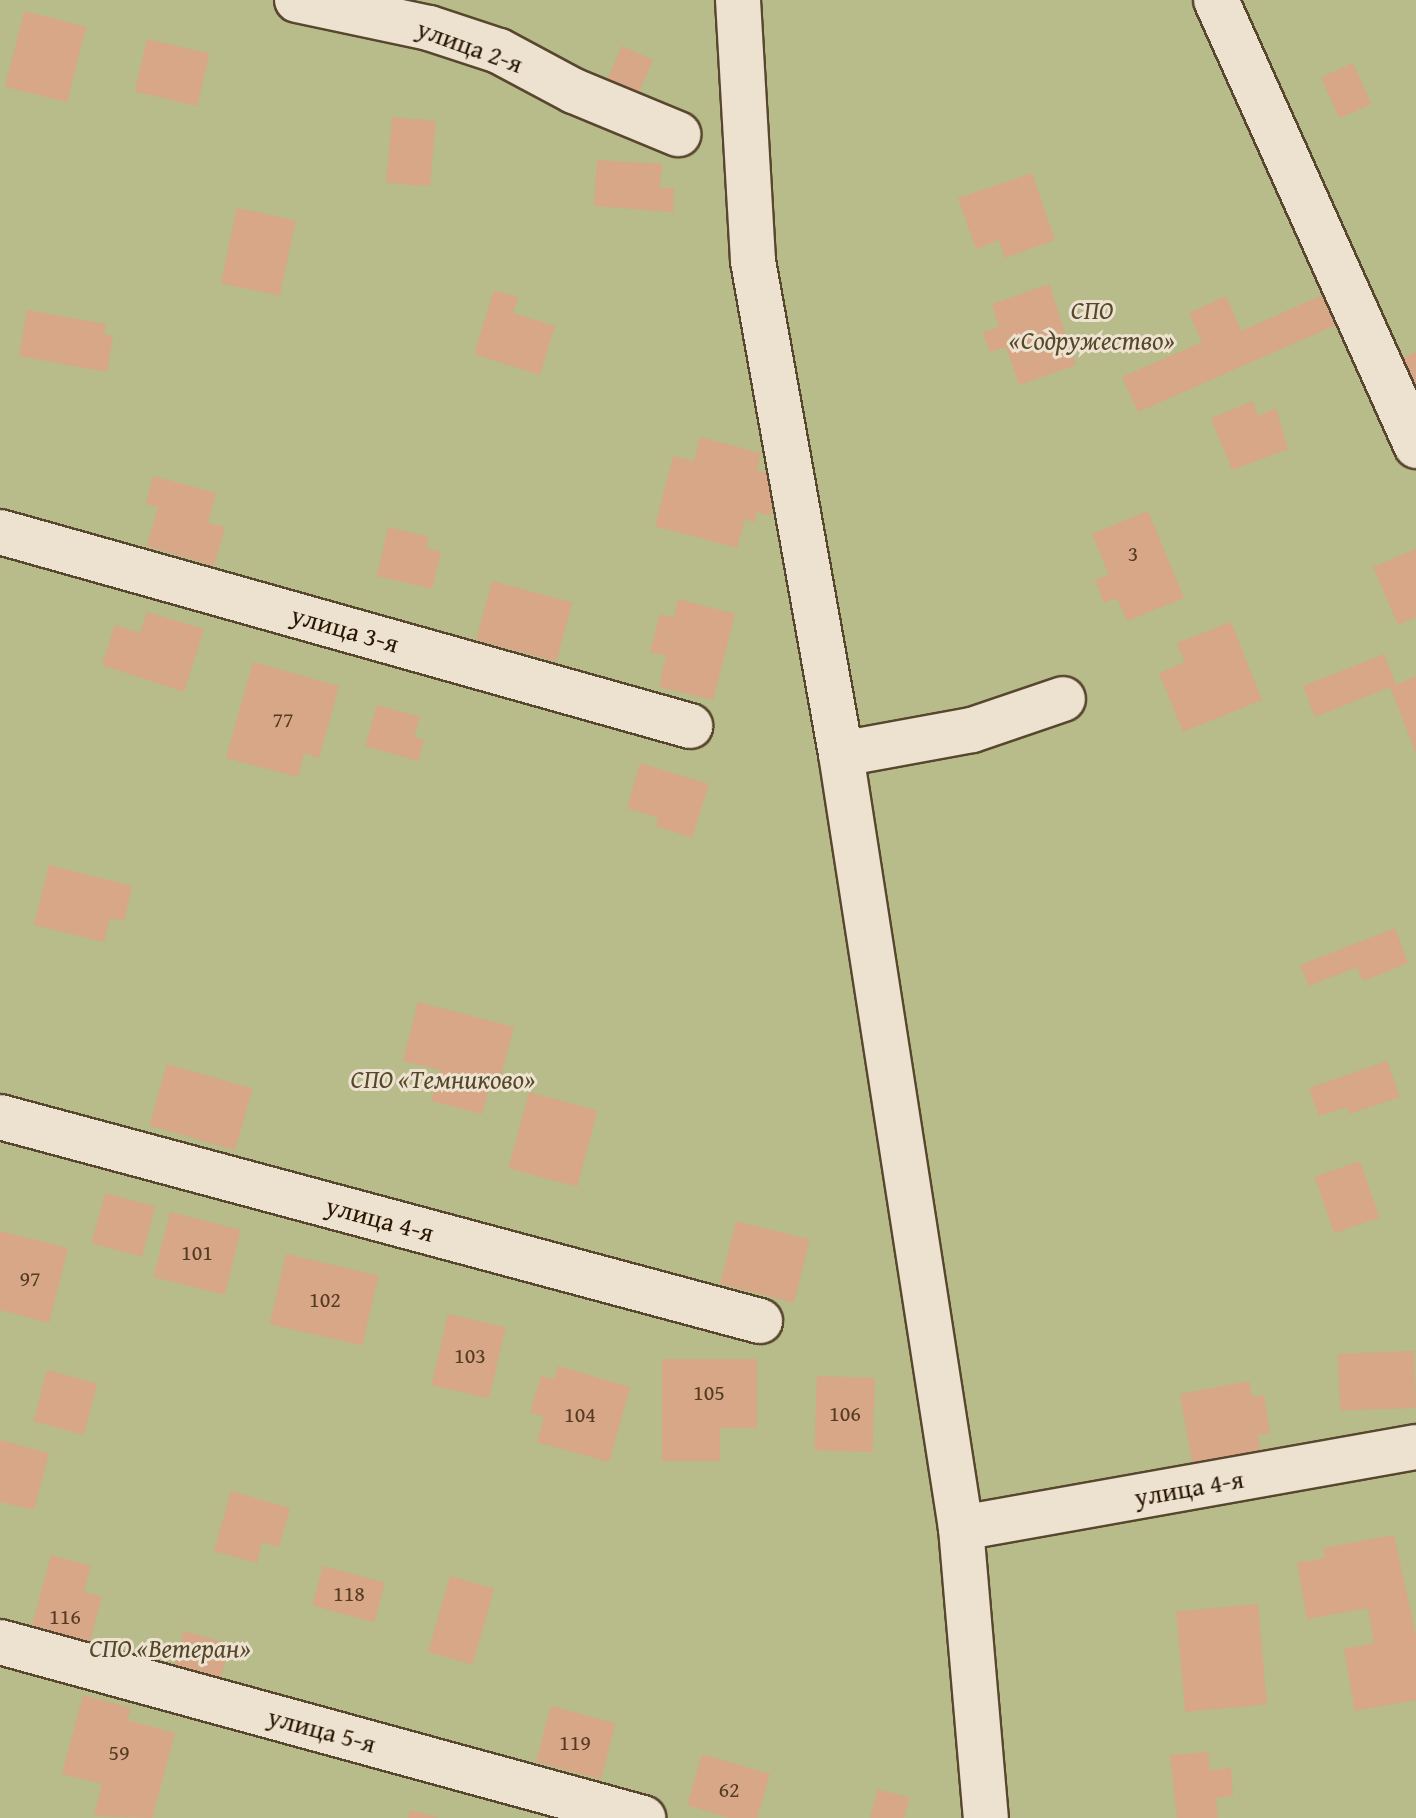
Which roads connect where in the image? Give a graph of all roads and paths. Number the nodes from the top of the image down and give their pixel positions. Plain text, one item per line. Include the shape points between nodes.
1 (297, 0) edge
2 (738, 0) edge
3 (1216, 0) edge
4 (678, 134) dead end
5 (1416, 446) edge
6 (0, 532) edge
7 (1063, 699) dead end
8 (690, 726) dead end
9 (841, 754) junction
10 (0, 1117) edge
11 (760, 1321) dead end
12 (1416, 1447) edge
13 (961, 1528) junction
14 (0, 1642) edge
15 (643, 1818) edge
16 (986, 1818) edge

1 - 4 street, улица 2-я via 429,28 499,51 574,91
2 - 9 street via 753,261
3 - 5 street
6 - 8 street, улица 3-я
7 - 9 street via 972,730
9 - 13 street
10 - 11 street, улица 4-я
12 - 13 street, улица 4-я
13 - 16 street
14 - 15 street, улица 5-я

